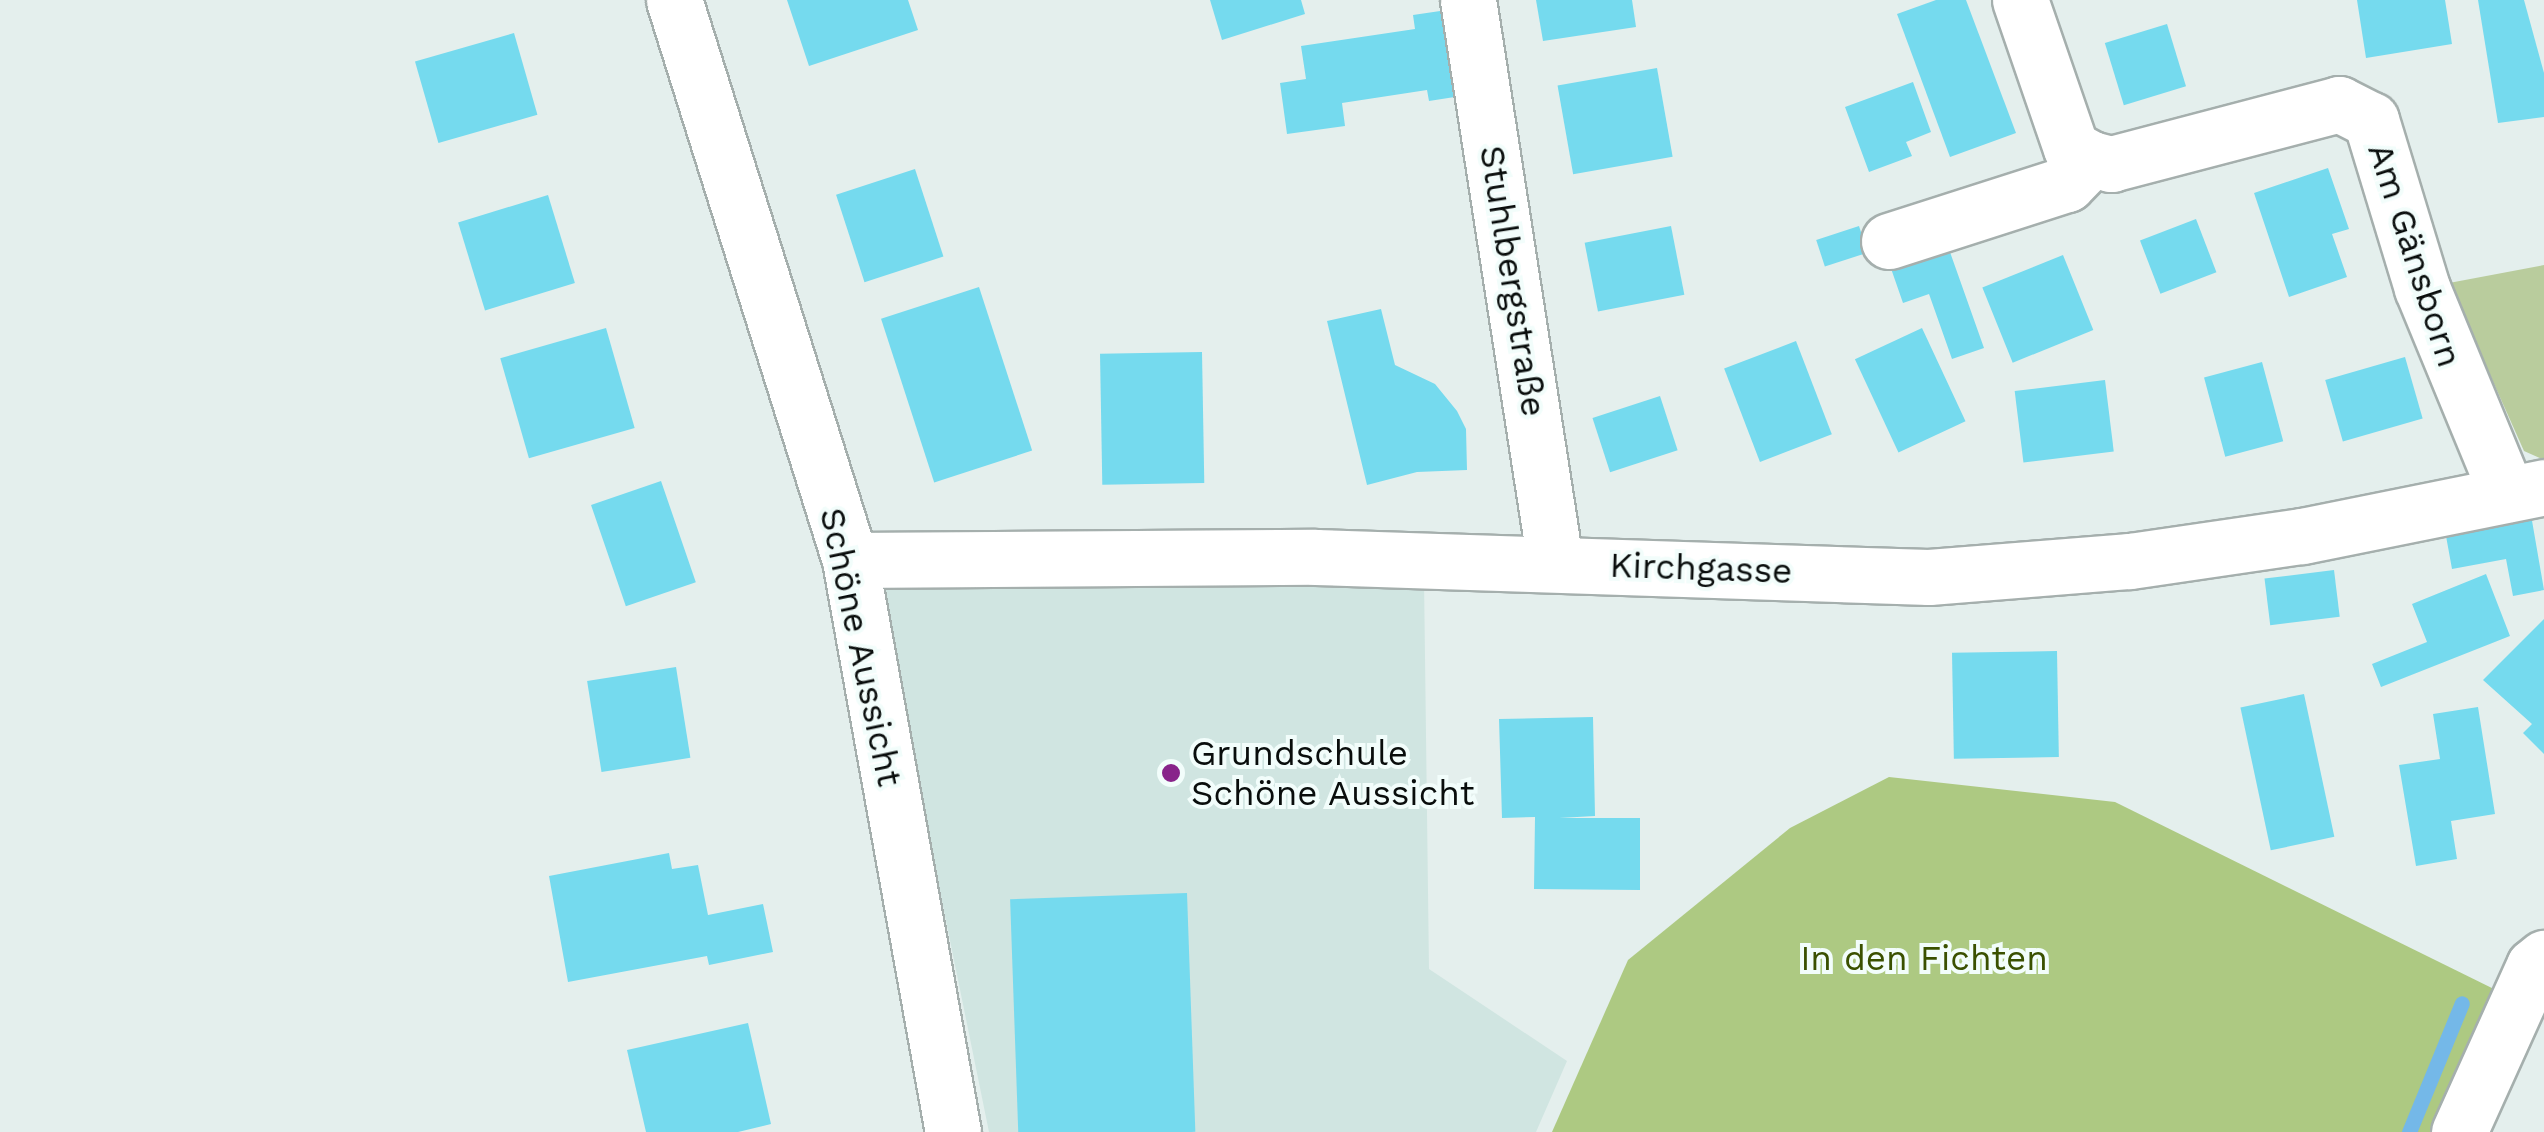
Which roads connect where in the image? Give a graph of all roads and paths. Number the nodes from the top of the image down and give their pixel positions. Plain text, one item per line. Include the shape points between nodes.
1 (674, 0) edge
2 (1468, 0) edge
3 (2020, 0) edge
4 (2090, 160) junction
5 (1889, 241) dead end
6 (2525, 490) edge
7 (850, 560) junction
8 (1555, 562) junction
9 (2544, 958) edge
10 (953, 1132) edge
11 (2459, 1132) edge

1 - 7 street, Schöne Aussicht
2 - 8 street, Stuhlbergstraße
3 - 4 street via 2072,148
4 - 5 street via 2067,184
4 - 6 street, Am Gänsborn via 2111,164 2339,104 2358,108 2370,120 2422,288
6 - 8 street, Kirchgasse via 2302,536 2130,561 1947,576
7 - 8 street, Kirchgasse
7 - 10 street, Schöne Aussicht
9 - 11 street via 2534,966

